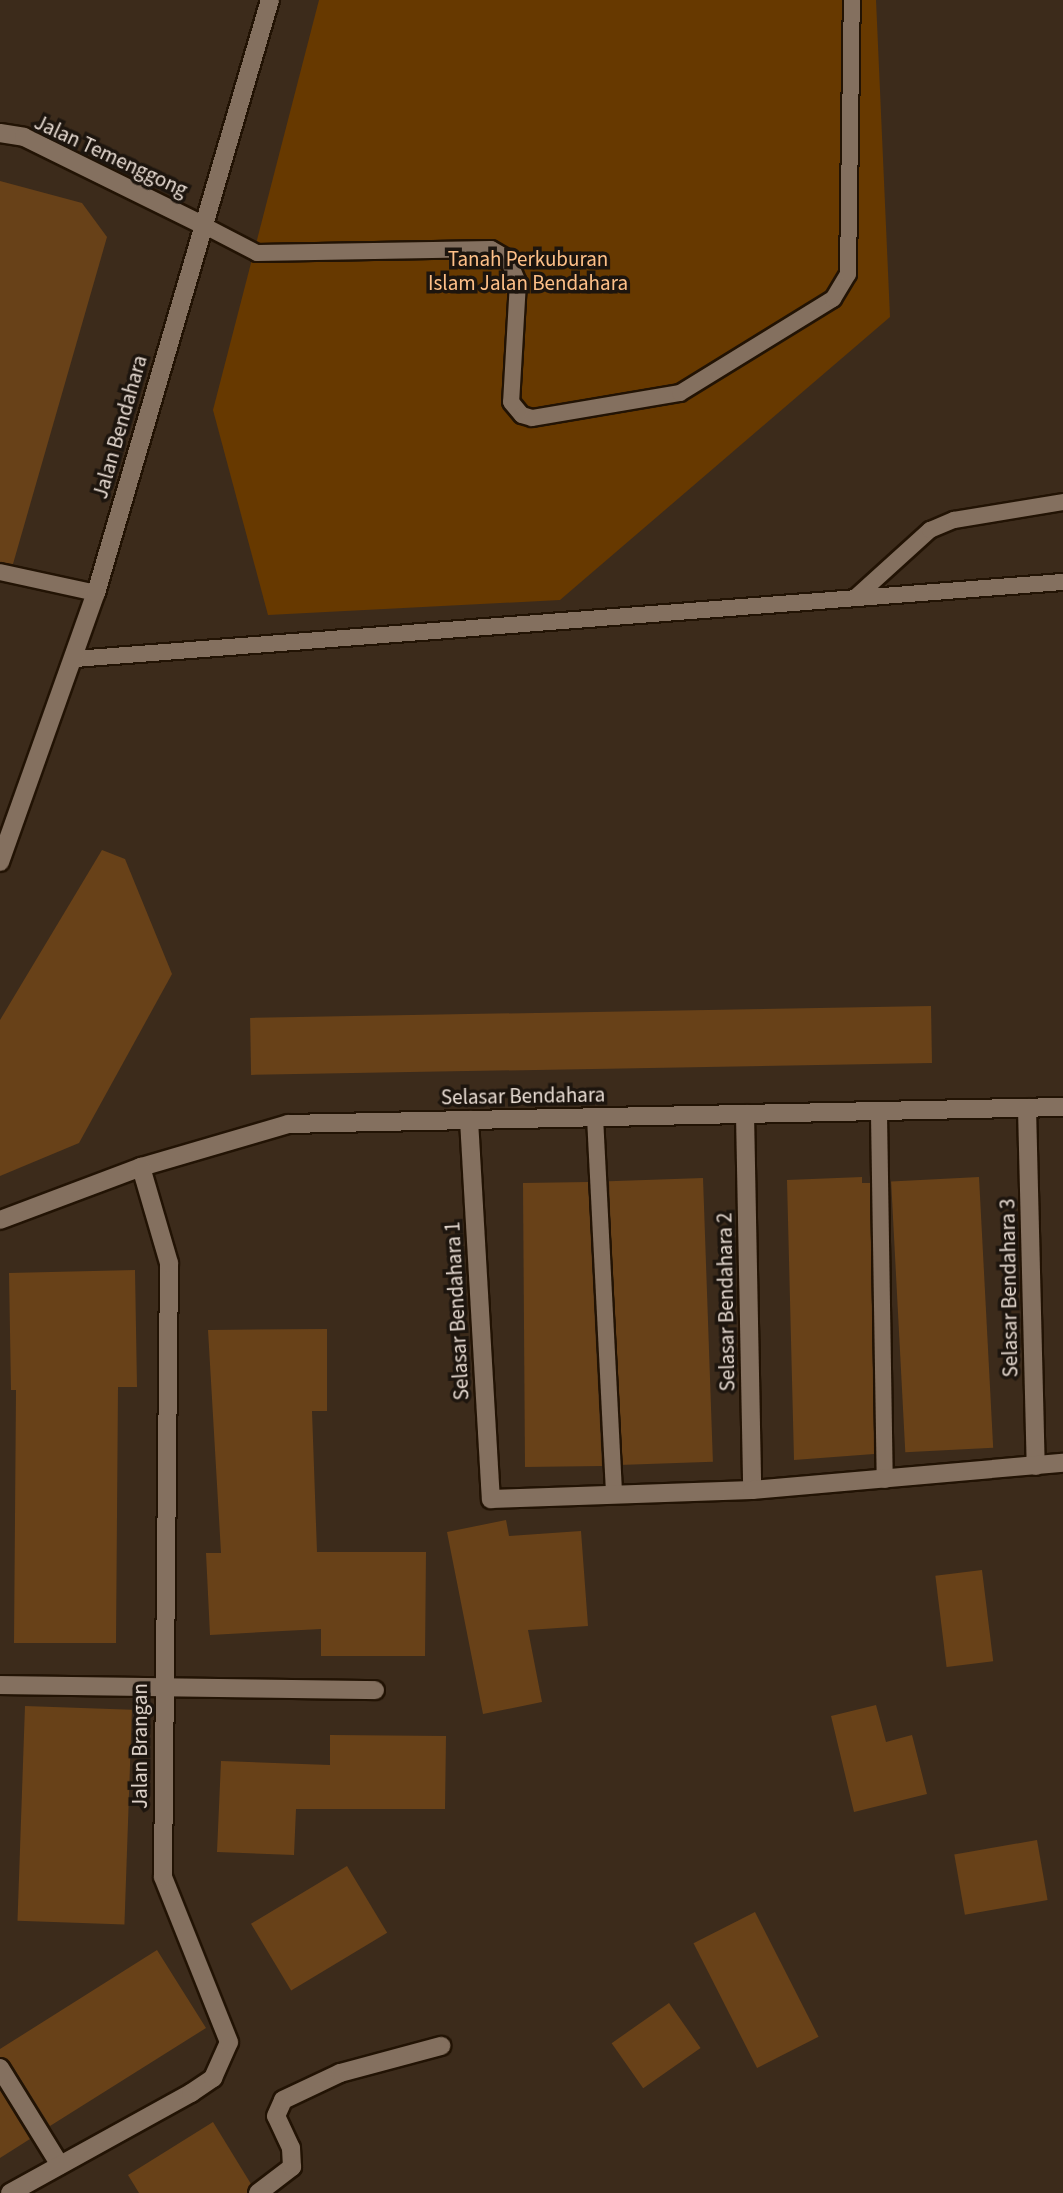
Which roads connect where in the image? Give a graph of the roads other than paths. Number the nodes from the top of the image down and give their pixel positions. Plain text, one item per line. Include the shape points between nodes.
1 (270, 0) edge
2 (852, 0) edge
3 (0, 132) edge
4 (201, 224) junction
5 (1063, 502) edge
6 (0, 572) edge
7 (1063, 582) edge
8 (96, 593) junction
9 (856, 597) junction
10 (75, 659) junction
11 (0, 862) edge
12 (1063, 1107) edge
13 (1027, 1108) junction
14 (745, 1114) junction
15 (879, 1114) junction
16 (595, 1117) junction
17 (469, 1120) junction
18 (141, 1167) junction
19 (0, 1220) edge
20 (1063, 1464) edge
21 (1035, 1466) junction
22 (885, 1480) junction
23 (752, 1490) junction
24 (614, 1495) junction
25 (0, 1685) edge
26 (162, 1687) junction
27 (375, 1690) dead end
28 (441, 2046) dead end
29 (0, 2068) edge
30 (60, 2165) junction
31 (10, 2193) edge
32 (258, 2193) edge

1 - 4 street, Jalan Bendahara
2 - 4 lane via 848,274 833,299 680,393 532,418 522,415 511,402 518,282 508,259 491,249 257,253
3 - 4 street, Jalan Temenggong via 24,137
4 - 8 street, Jalan Bendahara
5 - 9 lane via 954,520 930,530
6 - 8 lane
7 - 9 lane
8 - 10 street, Jalan Bendahara
9 - 10 lane
10 - 11 street, Jalan Bendahara
12 - 13 street, Selasar Bendahara
13 - 15 street, Selasar Bendahara
13 - 21 street, Selasar Bendahara 3
14 - 15 street, Selasar Bendahara
14 - 16 street, Selasar Bendahara
14 - 23 street, Selasar Bendahara 2
15 - 22 lane
16 - 17 street, Selasar Bendahara
16 - 24 lane
17 - 18 street, Selasar Bendahara via 288,1124
17 - 24 street, Selasar Bendahara 1 via 491,1499
18 - 19 street, Selasar Bendahara
18 - 26 street, Jalan Brangan via 169,1263
20 - 21 street
21 - 22 street
22 - 23 street
23 - 24 street
25 - 26 street
26 - 27 street
26 - 30 street, Jalan Brangan via 163,1877 185,1942 225,2024 225,2059 213,2078 191,2093
28 - 32 street via 340,2073 284,2100 276,2116 291,2148 292,2167
29 - 30 street
30 - 31 street, Jalan Brangan

